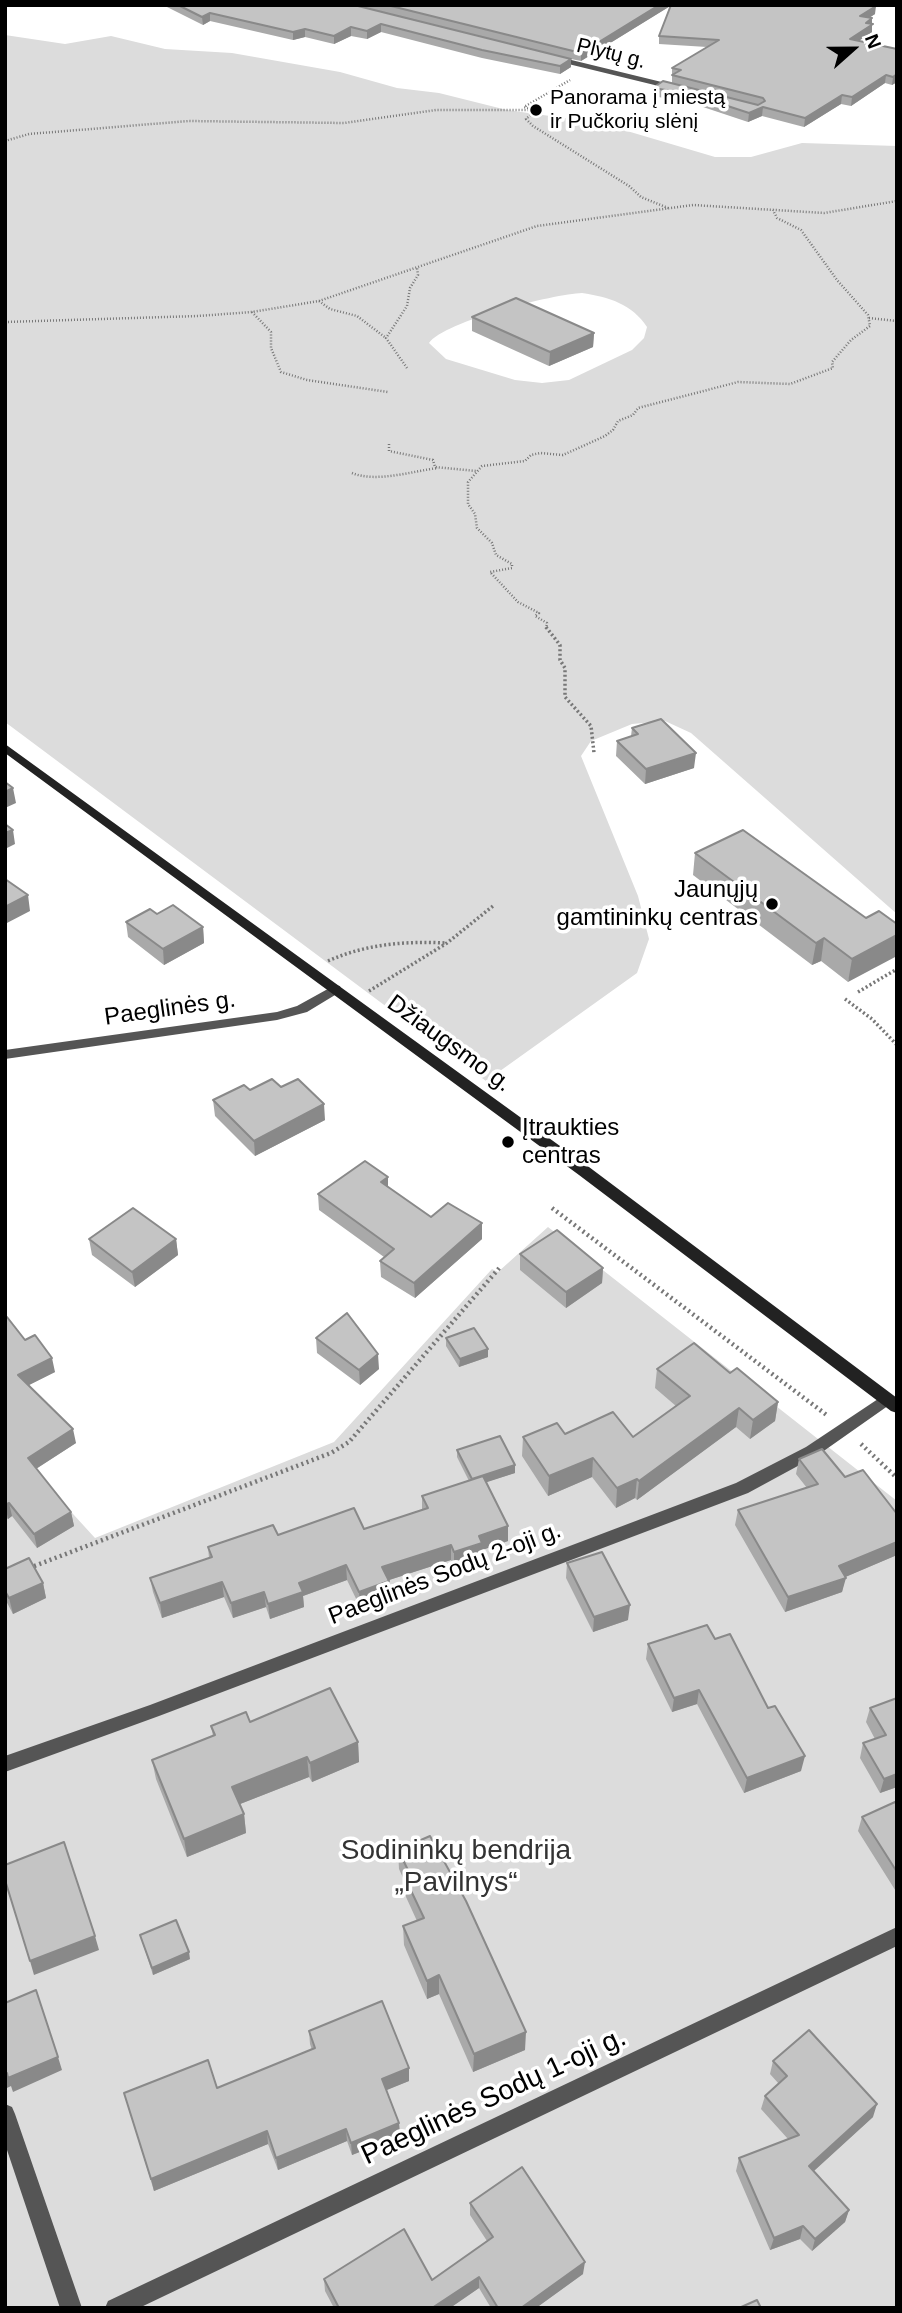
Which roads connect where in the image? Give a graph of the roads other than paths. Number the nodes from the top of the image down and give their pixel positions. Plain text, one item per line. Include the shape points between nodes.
1 (551, 57) edge
2 (681, 89) edge
3 (6, 748) edge
4 (335, 989) junction
5 (5, 1055) edge
6 (892, 1403) edge
7 (5, 1764) edge
8 (897, 1936) edge
9 (5, 2114) edge
10 (71, 2308) edge
11 (115, 2308) edge

1 - 2 street, Plytų g.
3 - 4 street, Džiaugsmo g.
4 - 5 street, Paeglinės g. via 302,1009 277,1016
4 - 6 street, Džiaugsmo g.
6 - 7 street, Paeglinės Sodų 2-oji g. via 743,1488
8 - 11 street, Paeglinės Sodų 1-oji g.
9 - 10 street

